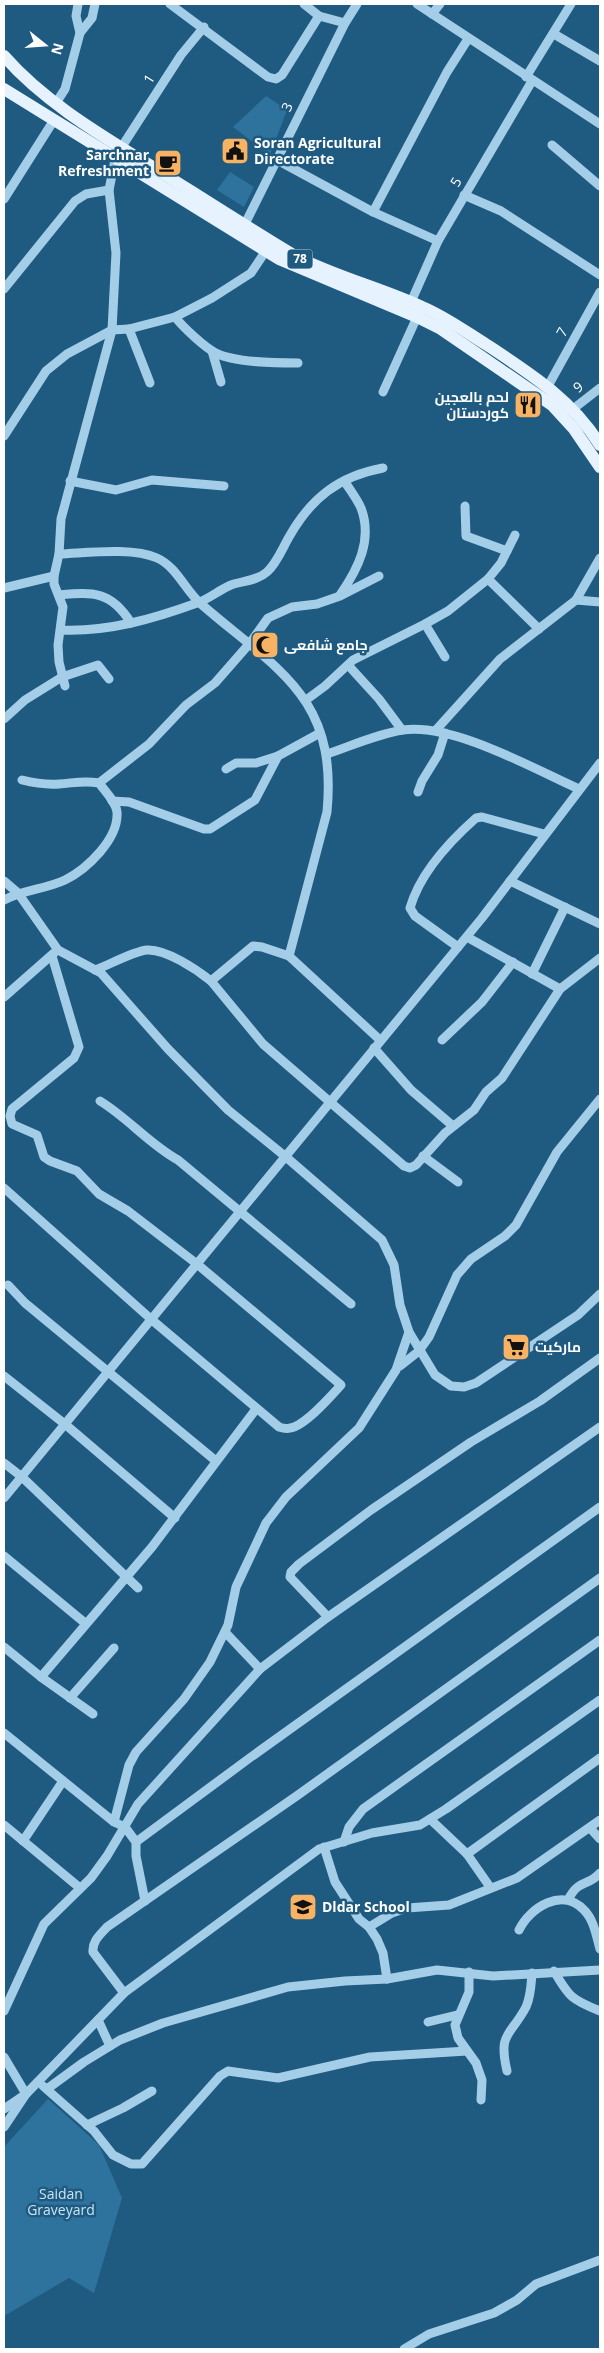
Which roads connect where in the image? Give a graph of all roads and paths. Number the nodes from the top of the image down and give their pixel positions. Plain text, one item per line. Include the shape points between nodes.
1 (78, 4) edge
2 (95, 4) edge
3 (170, 4) edge
4 (357, 4) edge
5 (417, 4) edge
6 (440, 4) edge
7 (571, 4) edge
8 (307, 5) edge
9 (432, 14) junction
10 (320, 16) junction
11 (344, 23) junction
12 (204, 27) junction
13 (80, 33) junction
14 (554, 34) junction
15 (468, 39) junction
16 (4, 56) edge
17 (600, 61) edge
18 (529, 79) junction
19 (4, 89) edge
20 (56, 103) junction
21 (54, 120) junction
22 (600, 124) edge
23 (552, 145) dead end
24 (121, 148) junction
25 (115, 160) junction
26 (277, 160) junction
27 (600, 186) edge
28 (109, 190) junction
29 (464, 195) junction
30 (4, 199) edge
31 (373, 212) junction
32 (245, 224) junction
33 (438, 240) junction
34 (269, 247) junction
35 (600, 275) edge
36 (4, 290) edge
37 (600, 292) edge
38 (411, 302) junction
39 (175, 317) junction
40 (418, 317) junction
41 (129, 329) junction
42 (112, 330) junction
43 (212, 351) junction
44 (298, 363) dead end
45 (513, 370) junction
46 (221, 382) dead end
47 (150, 383) dead end
48 (548, 386) junction
49 (600, 388) edge
50 (383, 392) dead end
51 (573, 409) junction
52 (4, 436) edge
53 (600, 445) edge
54 (600, 466) edge
55 (383, 468) dead end
56 (70, 481) junction
57 (345, 482) junction
58 (224, 486) dead end
59 (464, 506) dead end
60 (515, 535) dead end
61 (507, 550) junction
62 (59, 554) junction
63 (600, 558) edge
64 (54, 576) junction
65 (379, 576) dead end
66 (488, 579) junction
67 (4, 588) edge
68 (59, 595) junction
69 (340, 596) junction
70 (576, 600) junction
71 (600, 602) edge
72 (199, 603) junction
73 (131, 623) junction
74 (425, 624) junction
75 (539, 629) junction
76 (61, 630) junction
77 (250, 644) junction
78 (445, 657) dead end
79 (348, 665) junction
80 (109, 679) dead end
81 (64, 681) junction
82 (306, 700) junction
83 (4, 719) edge
84 (402, 730) junction
85 (440, 732) junction
86 (320, 733) junction
87 (326, 754) junction
88 (278, 756) junction
89 (600, 763) edge
90 (226, 769) dead end
91 (22, 780) dead end
92 (99, 783) junction
93 (579, 789) junction
94 (418, 792) dead end
95 (112, 801) junction
96 (544, 834) junction
97 (4, 881) edge
98 (510, 881) junction
99 (18, 893) junction
100 (4, 900) edge
101 (565, 907) junction
102 (600, 924) edge
103 (467, 937) junction
104 (458, 947) junction
105 (55, 953) junction
106 (289, 956) junction
107 (600, 958) edge
108 (513, 962) junction
109 (95, 970) junction
110 (532, 974) junction
111 (211, 981) junction
112 (560, 989) junction
113 (4, 997) edge
114 (380, 1040) junction
115 (442, 1040) dead end
116 (374, 1048) junction
117 (600, 1099) edge
118 (100, 1101) dead end
119 (329, 1104) junction
120 (454, 1126) junction
121 (286, 1156) junction
122 (423, 1156) junction
123 (458, 1182) dead end
124 (4, 1188) edge
125 (240, 1212) junction
126 (197, 1264) junction
127 (8, 1285) dead end
128 (600, 1295) edge
129 (351, 1304) dead end
130 (152, 1320) junction
131 (409, 1332) junction
132 (419, 1351) junction
133 (600, 1358) edge
134 (396, 1370) junction
135 (109, 1372) junction
136 (4, 1376) edge
137 (256, 1409) junction
138 (66, 1425) junction
139 (600, 1427) edge
140 (216, 1461) junction
141 (4, 1463) edge
142 (22, 1477) junction
143 (4, 1498) edge
144 (600, 1507) edge
145 (175, 1518) junction
146 (4, 1556) edge
147 (126, 1577) junction
148 (600, 1578) edge
149 (138, 1588) dead end
150 (328, 1617) junction
151 (85, 1623) junction
152 (225, 1632) junction
153 (600, 1640) edge
154 (4, 1647) edge
155 (114, 1648) dead end
156 (260, 1669) junction
157 (41, 1677) junction
158 (70, 1698) junction
159 (600, 1700) edge
160 (93, 1714) dead end
161 (4, 1733) edge
162 (600, 1758) edge
163 (63, 1781) junction
164 (430, 1819) junction
165 (600, 1820) edge
166 (114, 1822) junction
167 (4, 1825) edge
168 (125, 1827) junction
169 (590, 1828) junction
170 (600, 1839) edge
171 (23, 1841) junction
172 (136, 1842) junction
173 (344, 1842) junction
174 (324, 1847) junction
175 (467, 1854) junction
176 (600, 1873) edge
177 (490, 1887) junction
178 (80, 1888) junction
179 (568, 1900) junction
180 (145, 1901) junction
181 (369, 1927) junction
182 (519, 1930) dead end
183 (600, 1949) edge
184 (600, 1970) edge
185 (469, 1972) junction
186 (554, 1972) junction
187 (532, 1973) junction
188 (387, 1979) junction
189 (124, 1993) junction
190 (5, 2006) edge
191 (600, 2011) edge
192 (457, 2015) junction
193 (98, 2020) junction
194 (428, 2022) dead end
195 (110, 2046) junction
196 (468, 2051) junction
197 (4, 2058) edge
198 (508, 2071) dead end
199 (39, 2083) junction
200 (47, 2089) junction
201 (152, 2091) dead end
202 (26, 2094) junction
203 (481, 2100) dead end
204 (4, 2109) edge
205 (87, 2125) junction
206 (4, 2127) edge
207 (600, 2260) edge
208 (404, 2349) edge

1 - 13 street via 76,16
2 - 13 street via 92,18
3 - 12 street
4 - 11 street, 3
5 - 9 street
6 - 9 street
7 - 14 street, 5
8 - 10 street
9 - 15 street
10 - 11 street
10 - 12 street via 282,75 276,79 268,77
11 - 26 street, 3
12 - 24 street, 1 via 181,55
13 - 20 street via 65,89
14 - 17 street
14 - 18 street, 5
15 - 18 street
15 - 31 street via 447,72
16 - 20 main road, 78 via 26,80
18 - 22 street
18 - 29 street, 5
19 - 21 main road, 78
20 - 24 main road, 78
21 - 25 main road, 78
21 - 30 street
23 - 27 street
24 - 32 main road, 78
25 - 28 street
25 - 34 main road, 78
26 - 31 street
26 - 32 street, 3
28 - 36 street via 86,194 75,201
28 - 42 street via 116,253
29 - 33 street, 5
29 - 35 street via 501,211
31 - 33 street
32 - 34 main road, 78
33 - 38 street, 5
34 - 38 main road, 78
34 - 39 street via 251,273
34 - 40 main road, 78 via 307,273
37 - 48 street, 7
38 - 45 main road, 78 via 448,320
39 - 41 street
39 - 43 street
40 - 45 main road, 78
40 - 50 street
41 - 42 street
41 - 47 street
42 - 52 street via 67,354 46,371
42 - 56 street
43 - 44 street via 218,355 269,364
43 - 46 street
45 - 48 main road, 78
45 - 54 main road, 78 via 574,429
48 - 51 main road, 78
49 - 51 street, 9
51 - 53 main road, 78
55 - 57 street via 360,472
56 - 58 street via 116,490 152,480
56 - 62 street via 61,519
57 - 69 street via 361,508 366,535 362,557
57 - 72 street via 320,495 266,573 233,584
59 - 61 street via 466,536
60 - 61 street
61 - 66 street
62 - 64 street
62 - 72 street via 140,552 171,568
63 - 70 street
64 - 67 street
64 - 68 street
65 - 69 street
66 - 74 street via 448,611
66 - 75 street
68 - 73 street via 86,592 106,596 116,602
68 - 76 street via 63,607
69 - 77 street via 277,612 268,618
70 - 71 street
70 - 75 street
72 - 73 street via 156,619
72 - 77 street
73 - 76 street via 88,631
74 - 78 street
74 - 79 street via 372,649
75 - 85 street via 500,659
76 - 81 street via 58,645
77 - 82 street via 282,672
77 - 92 street via 215,683 186,705 149,744
79 - 82 street
79 - 84 street
80 - 81 street via 98,664
81 - 83 street via 25,700
82 - 86 street
84 - 85 street
84 - 87 street
85 - 93 street
85 - 94 street via 438,755
86 - 87 street
86 - 88 street
87 - 106 street via 329,788 326,812
88 - 90 street via 256,763 236,763
88 - 95 street via 255,800 210,829 129,802
89 - 93 street
91 - 92 street via 38,784 85,780
92 - 95 street
93 - 96 street
95 - 99 street via 117,812 115,827 97,855 64,881
96 - 98 street
96 - 104 street via 482,817 471,822 435,862 410,908
97 - 99 street
98 - 101 street
98 - 103 street
99 - 100 street
99 - 105 street
101 - 102 street
101 - 110 street
103 - 104 street
103 - 108 street
104 - 114 street
105 - 109 street
105 - 113 street
105 - 126 street via 80,1047 74,1058 12,1109 12,1124 37,1134 44,1156 50,1161 77,1171 99,1194 128,1210
106 - 111 street via 253,946
106 - 114 street
107 - 112 street
108 - 110 street
108 - 115 street via 482,1002
109 - 111 street via 145,950 158,951
109 - 121 street via 228,1110
110 - 112 street
111 - 119 street via 263,1044
112 - 120 street via 506,1073 486,1092 474,1110
114 - 116 street
116 - 119 street
116 - 120 street via 411,1090
117 - 132 street via 547,1167 516,1225 471,1259 457,1275 434,1327
118 - 125 street via 118,1112
119 - 121 street
119 - 122 street via 404,1166 414,1167
120 - 122 street
121 - 125 street
121 - 131 street via 382,1240 394,1265 400,1304
122 - 123 street
124 - 130 street
125 - 126 street
125 - 129 street
126 - 130 street
126 - 137 street via 341,1385 326,1403 292,1428 279,1427
127 - 135 street via 25,1303
128 - 132 street via 578,1315 470,1386 457,1388 444,1384
130 - 135 street
130 - 137 street
131 - 132 street
131 - 134 street
132 - 134 street
133 - 150 street via 540,1401 471,1442 379,1504 299,1564 290,1577
134 - 152 street via 359,1428 286,1497 270,1517 236,1587
135 - 138 street
135 - 140 street
136 - 138 street
137 - 140 street
138 - 142 street
138 - 145 street
139 - 150 street
140 - 145 street
141 - 142 street
142 - 143 street
142 - 147 street
144 - 172 street
145 - 147 street
146 - 151 street
147 - 149 street
147 - 151 street
148 - 180 street
150 - 156 street
151 - 157 street
152 - 156 street
152 - 166 street via 201,1678 136,1752 129,1765
153 - 173 street via 363,1809 349,1827
154 - 157 street
155 - 158 street
156 - 168 street via 138,1804
157 - 158 street
158 - 160 street
159 - 164 street
161 - 163 street
162 - 175 street
163 - 166 street
163 - 171 street
164 - 173 street via 420,1825
164 - 175 street
165 - 169 street
166 - 168 street
167 - 171 street
168 - 172 street
168 - 178 street via 107,1856
169 - 170 street
169 - 177 street via 517,1878
171 - 178 street
172 - 180 street
173 - 174 street
174 - 181 street via 335,1882 359,1919
174 - 189 street
175 - 177 street
176 - 179 street via 596,1878 579,1884
177 - 181 street via 450,1905 392,1912
178 - 190 street via 44,1924
179 - 182 street via 562,1899 532,1911
179 - 183 street via 574,1901 589,1915
180 - 189 street via 107,1927 93,1946 93,1952
181 - 188 street via 383,1953
184 - 186 street
185 - 187 street via 493,1976
185 - 188 street via 437,1970
185 - 192 street via 469,1992
186 - 187 street
186 - 191 street via 570,1996
187 - 198 street via 528,2002 505,2038 504,2055
188 - 195 street via 288,1987 163,2023
189 - 193 street
192 - 194 street
192 - 196 street via 458,2038
193 - 195 street
193 - 199 street
195 - 200 street
196 - 203 street via 482,2080
196 - 205 street via 370,2057 278,2078 228,2071 142,2164 131,2164 113,2155
197 - 202 street
199 - 200 street
199 - 202 street
200 - 205 street
201 - 205 street
202 - 204 street
202 - 206 street
207 - 208 street via 536,2284 494,2313 429,2334

